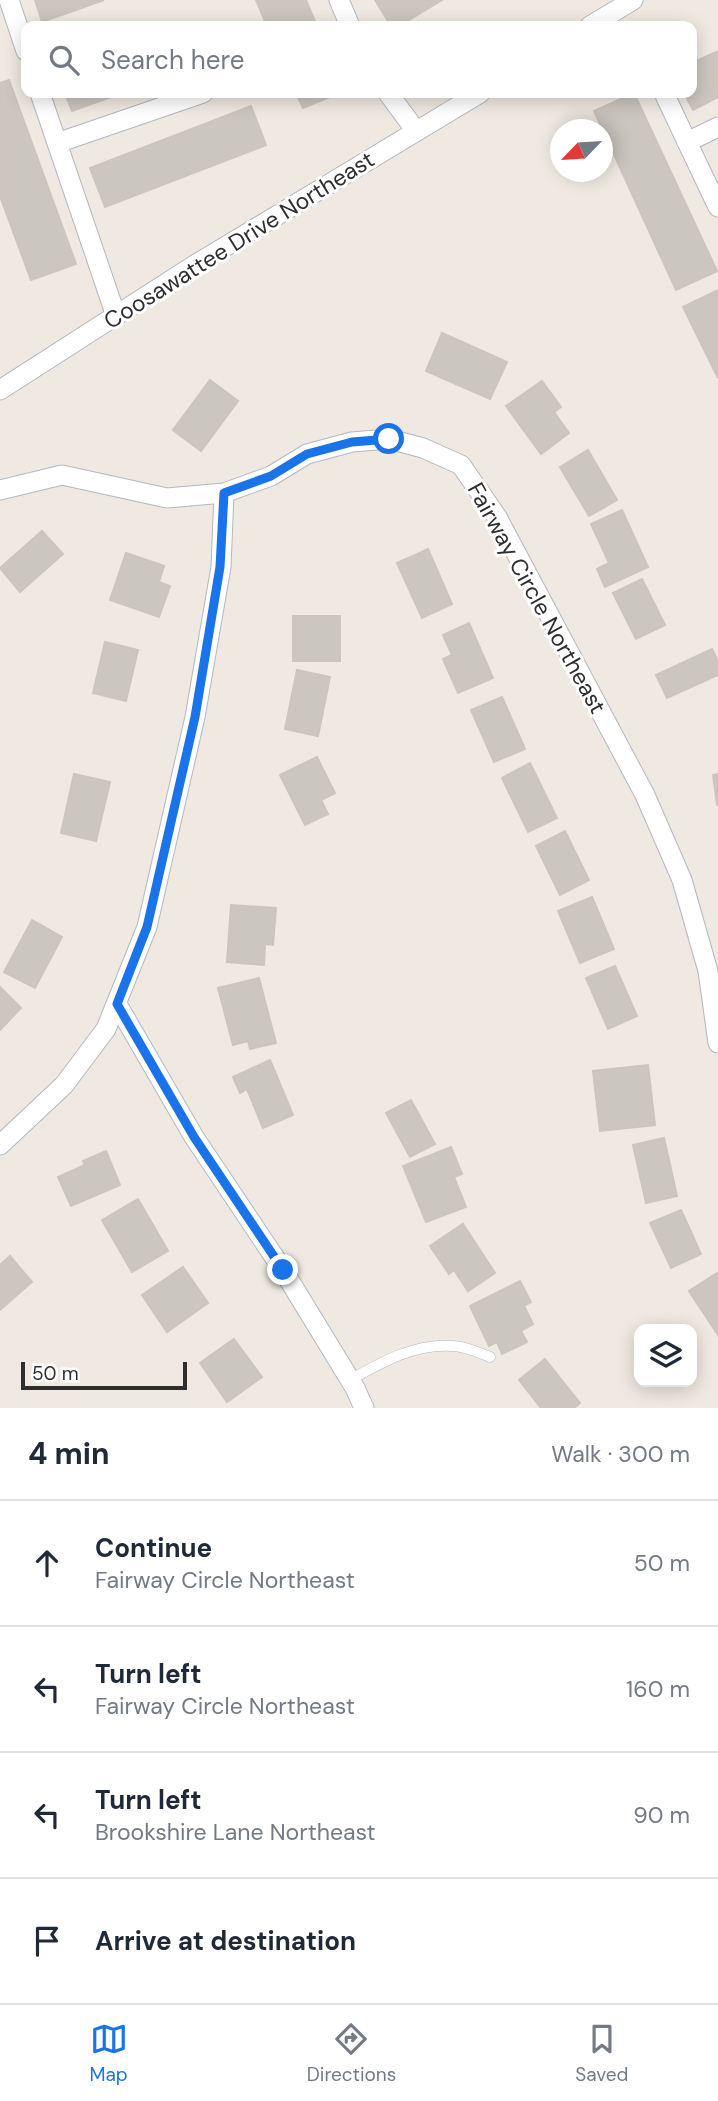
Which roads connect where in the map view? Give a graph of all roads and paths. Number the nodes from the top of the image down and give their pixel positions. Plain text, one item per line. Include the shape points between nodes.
1 (9, 0) edge
2 (339, 0) edge
3 (633, 0) edge
4 (348, 21) edge
5 (598, 21) edge
6 (21, 36) edge
7 (42, 98) edge
8 (188, 98) edge
9 (392, 98) edge
10 (472, 98) edge
11 (666, 98) edge
12 (718, 127) edge
13 (416, 131) junction
14 (687, 142) junction
15 (57, 143) junction
16 (718, 208) edge
17 (116, 316) junction
18 (0, 390) edge
19 (0, 490) edge
20 (224, 493) junction
21 (117, 1004) junction
22 (718, 1043) edge
23 (0, 1144) edge
24 (490, 1357) dead end
25 (350, 1380) junction
26 (364, 1408) edge

1 - 6 street
2 - 4 street
3 - 5 street
7 - 15 street
8 - 15 street
9 - 13 street
10 - 13 street, Coosawattee Drive Northeast
11 - 14 street
12 - 14 street
13 - 17 street, Coosawattee Drive Northeast
14 - 16 street
15 - 17 street
17 - 18 street, Coosawattee Drive Northeast
19 - 20 street, Fairway Circle Northeast via 62,475 167,498
20 - 21 street via 220,567 195,717 147,927
20 - 22 street, Fairway Circle Northeast via 271,476 307,454 352,442 389,439 461,465 497,517 645,795 682,880 708,971
21 - 23 street via 106,1028 64,1085
21 - 25 street via 194,1137
24 - 25 lane via 455,1345 419,1348
25 - 26 street

